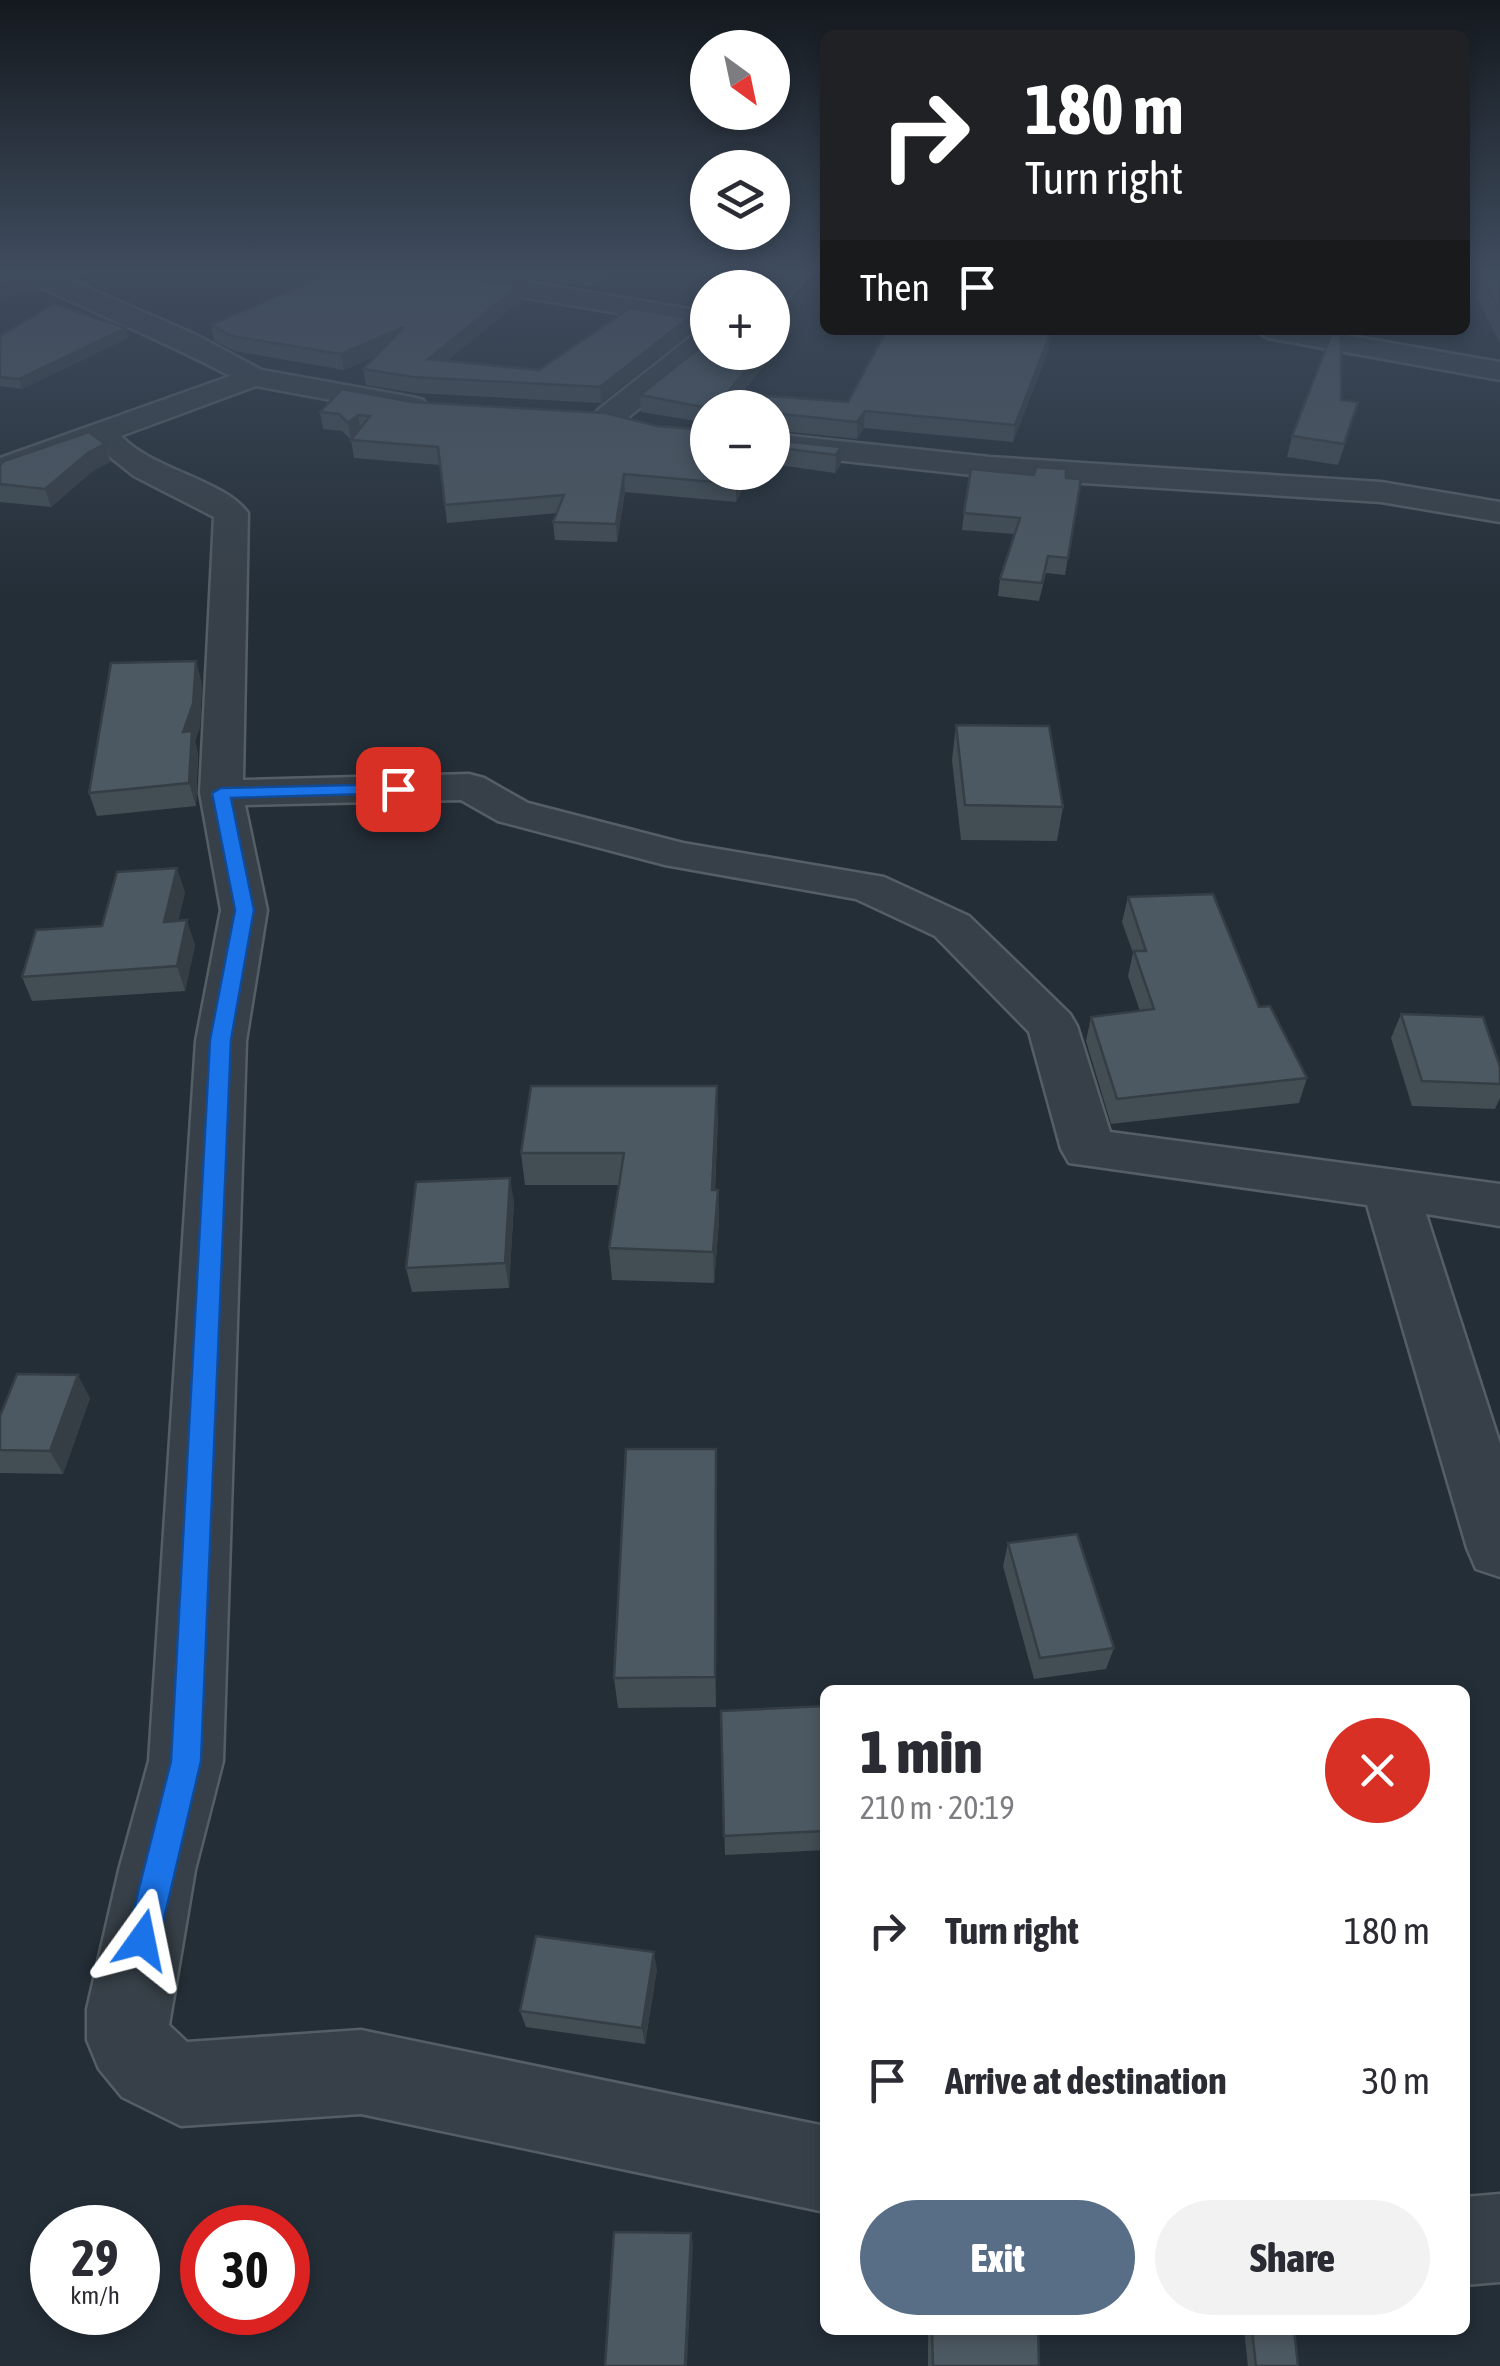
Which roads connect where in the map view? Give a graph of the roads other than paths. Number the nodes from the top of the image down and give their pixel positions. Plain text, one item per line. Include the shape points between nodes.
1 (253, 377) edge
2 (256, 377) edge
3 (652, 377) edge
4 (435, 407) edge
5 (641, 426) edge
6 (101, 433) junction
7 (790, 445) edge
8 (0, 468) edge
9 (1500, 512) edge
10 (221, 793) junction
11 (1390, 1188) junction
12 (1500, 1205) edge
13 (1500, 1548) edge
14 (820, 2168) edge
15 (1500, 2238) edge
16 (1470, 2241) edge

1 - 6 street
2 - 4 street
3 - 5 street via 599,416
6 - 8 street
6 - 10 street via 156,477 231,513
7 - 9 street via 1010,468 1381,492
10 - 11 street via 469,788 513,812 681,856 868,887 952,926 1052,1026 1088,1149
10 - 14 street via 244,910 220,1040 186,1761 153,1888 128,2009 128,2040 151,2068 181,2084 361,2072
11 - 12 street
11 - 13 street
15 - 16 street

